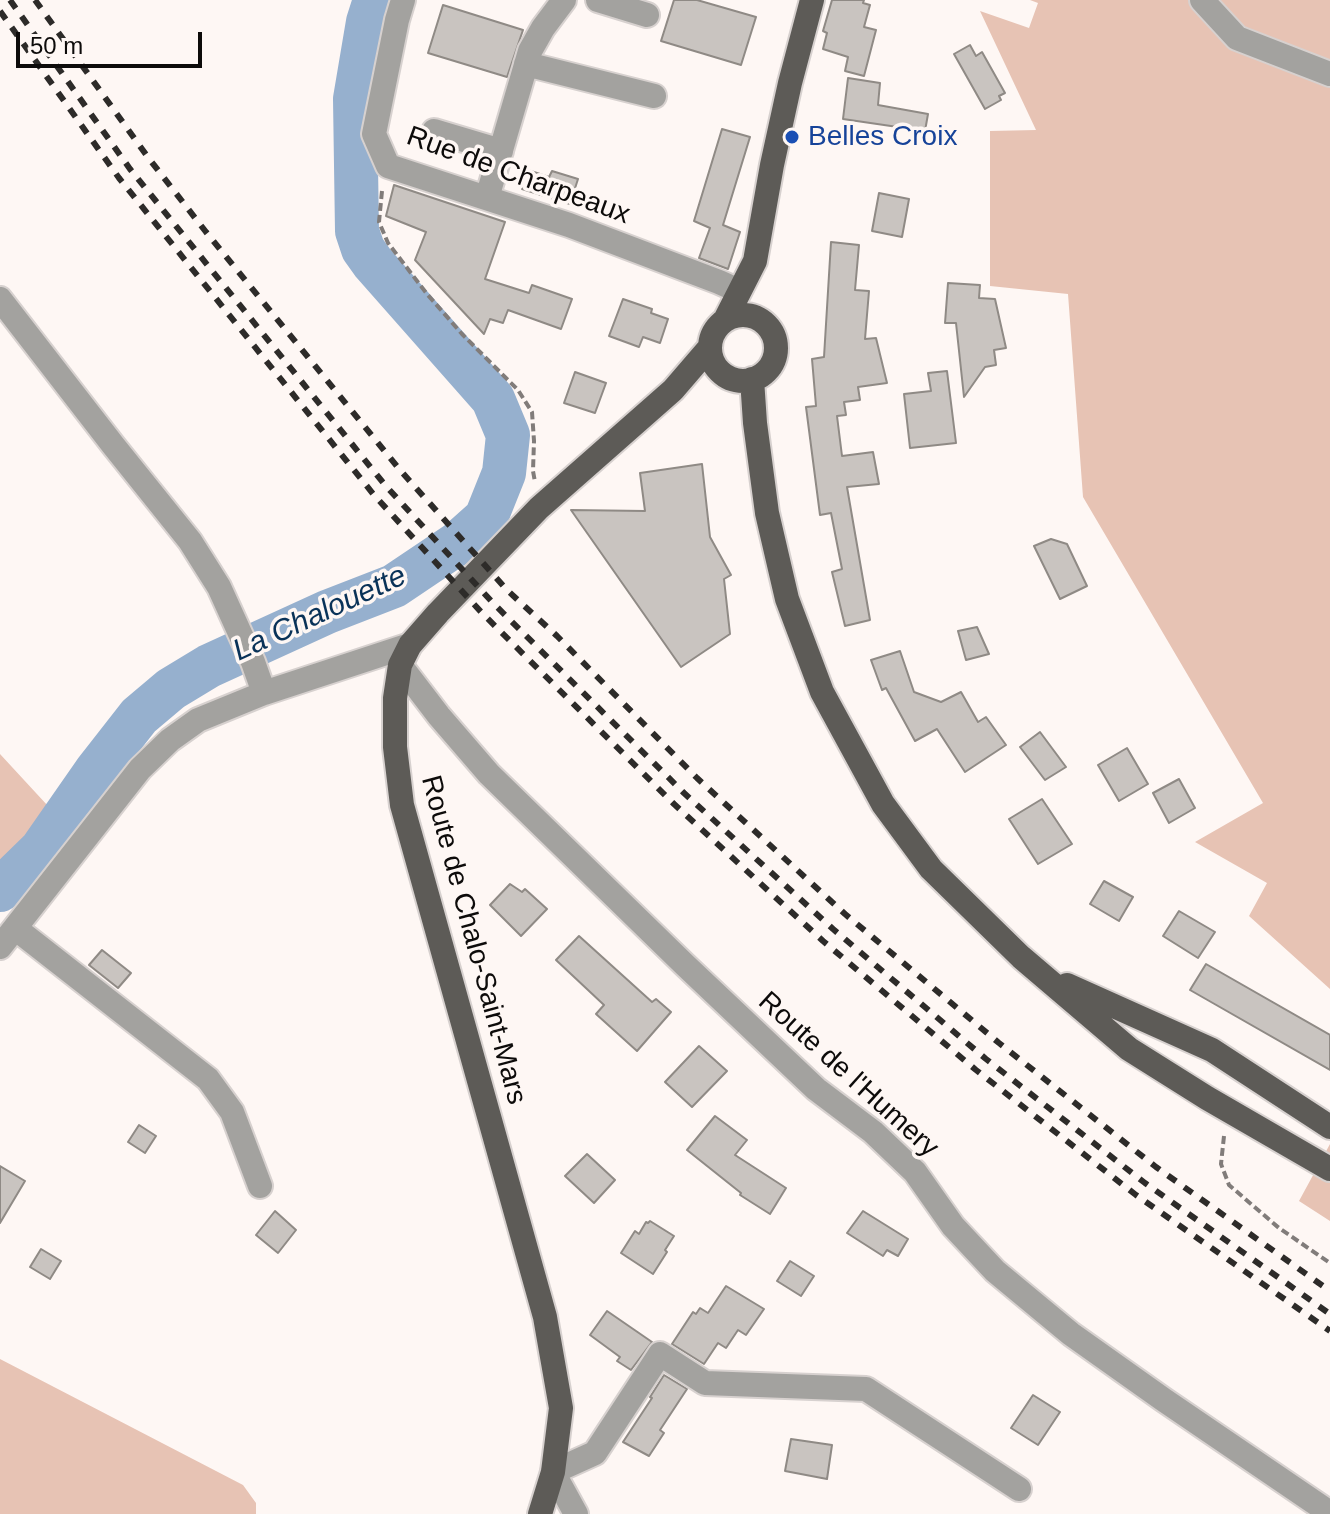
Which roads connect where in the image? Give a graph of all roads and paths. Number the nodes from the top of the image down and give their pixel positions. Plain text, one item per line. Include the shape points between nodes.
1 (403, 0) edge
2 (564, 0) edge
3 (598, 0) edge
4 (812, 0) edge
5 (1202, 0) edge
6 (647, 15) dead end
7 (526, 64) junction
8 (1330, 74) edge
9 (654, 96) dead end
10 (434, 131) dead end
11 (501, 151) junction
12 (388, 166) junction
13 (487, 198) junction
14 (755, 261) junction
15 (739, 291) junction
16 (0, 299) edge
17 (725, 320) junction
18 (762, 321) junction
19 (710, 347) junction
20 (723, 374) junction
21 (752, 379) junction
22 (673, 390) junction
23 (539, 508) junction
24 (405, 655) junction
25 (264, 693) junction
26 (8, 938) edge
27 (1043, 975) junction
28 (1143, 1019) junction
29 (1129, 1049) junction
30 (1229, 1110) junction
31 (1330, 1127) edge
32 (1330, 1169) edge
33 (260, 1186) dead end
34 (1330, 1263) edge
35 (553, 1472) junction
36 (1019, 1489) dead end
37 (1330, 1513) edge
38 (540, 1514) edge
39 (576, 1514) edge

1 - 12 street, Rue de Charpeaux via 374,134
2 - 7 street
3 - 6 street
4 - 14 main road
5 - 8 street via 1237,38
7 - 9 street
7 - 11 street
10 - 11 street
11 - 13 street
12 - 13 street, Rue de Charpeaux
12 - 23 path via 379,222 388,243 532,412
13 - 15 street, Rue de Charpeaux
14 - 15 main road
14 - 18 main road
15 - 17 main road
16 - 25 street via 190,541 219,587
17 - 18 main road via 744,315
17 - 19 main road
18 - 21 main road via 776,348 769,367
19 - 20 main road
19 - 22 main road
20 - 21 main road
20 - 22 main road
21 - 27 main road via 770,528 787,599 822,692 883,804 931,869
22 - 23 main road
23 - 24 main road
24 - 25 street
24 - 35 main road, Route de Chalo-Saint-Mars via 395,698 402,805 545,1317 561,1408
24 - 37 street, Route de l'Humery via 439,716 489,774 816,1089 915,1172 953,1226 995,1271 1071,1334
25 - 26 street via 198,720 160,749
26 - 33 street via 208,1079 232,1112
27 - 28 main road
27 - 29 main road
28 - 29 main road
28 - 31 main road via 1212,1050
29 - 30 main road
30 - 32 main road
30 - 34 path via 1221,1164 1229,1185
35 - 36 street via 595,1453 660,1354 705,1383 866,1389
35 - 38 main road, Route de Chalo-Saint-Mars
35 - 39 street

